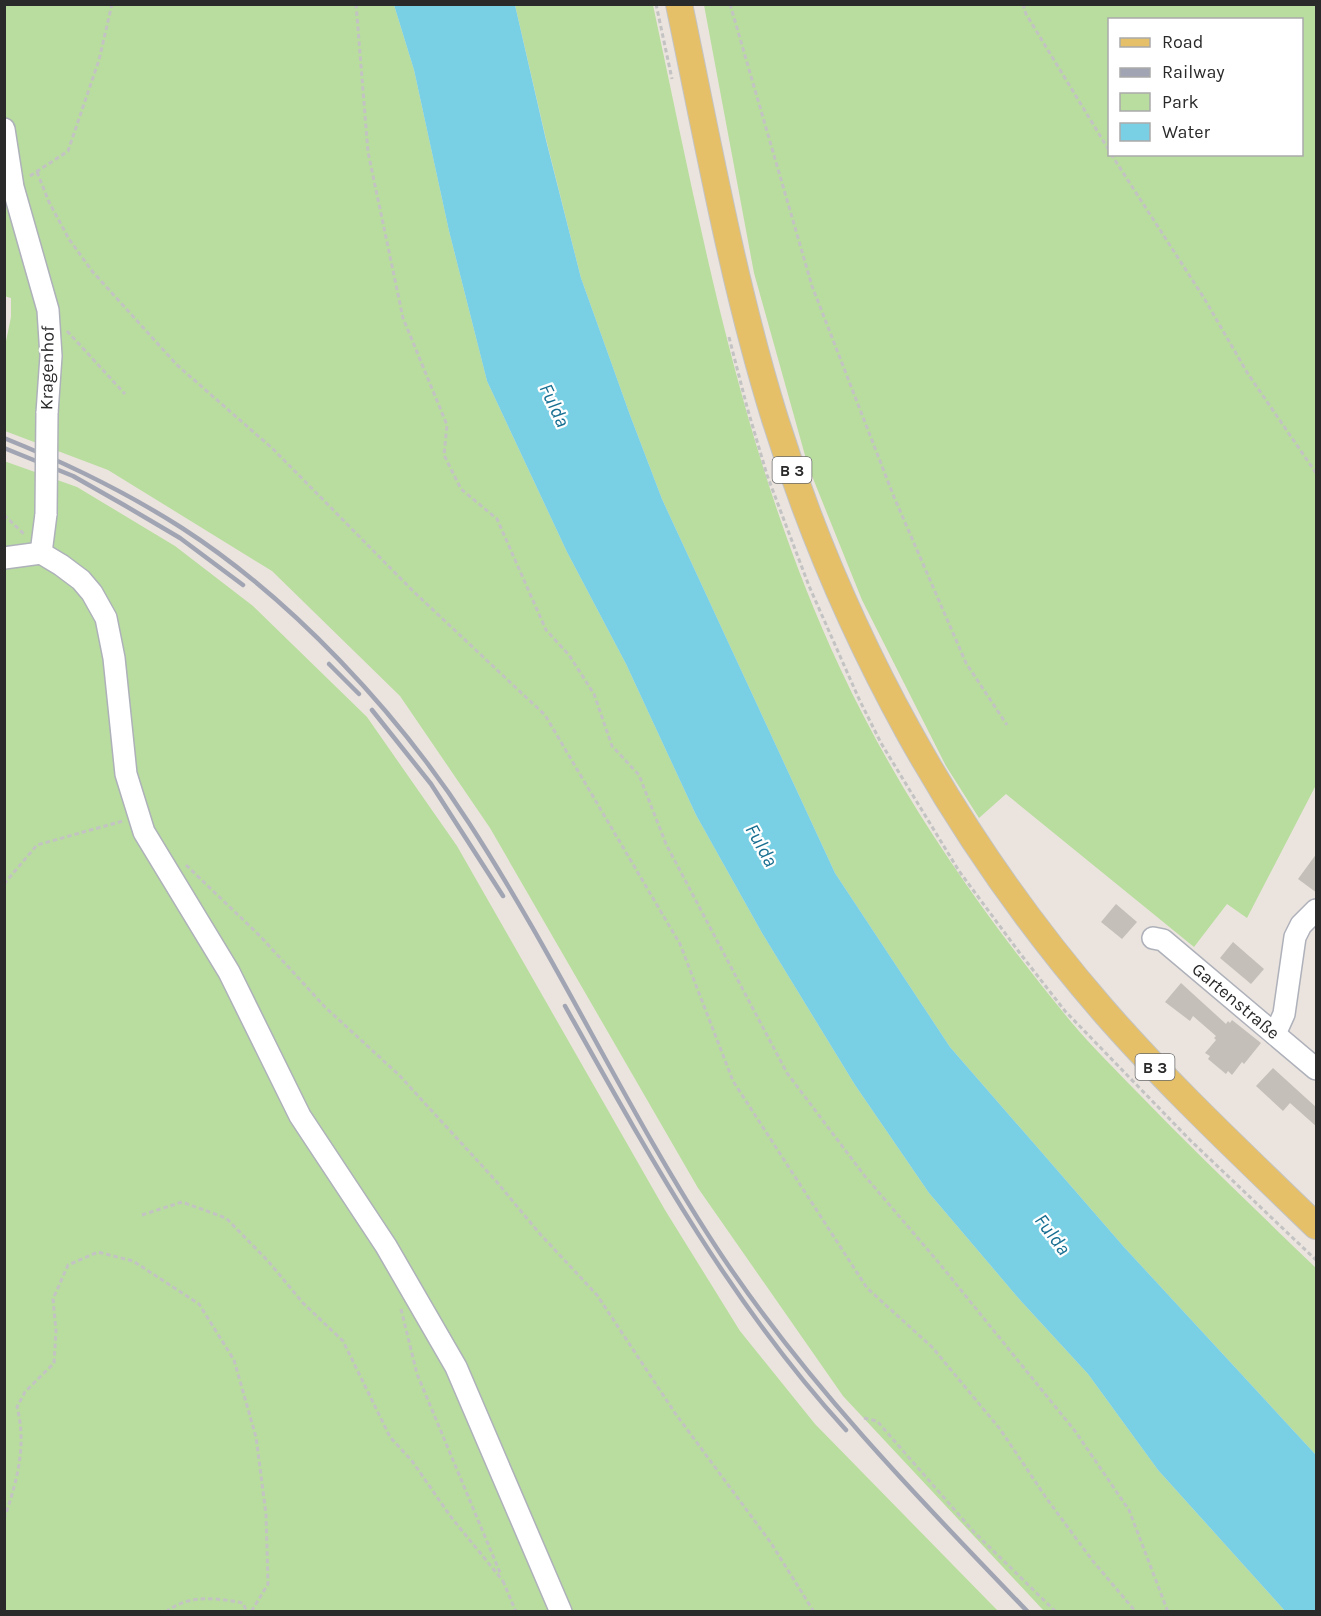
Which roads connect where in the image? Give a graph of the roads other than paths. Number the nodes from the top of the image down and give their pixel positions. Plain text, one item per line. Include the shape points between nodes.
1 (679, 4) edge
2 (4, 129) edge
3 (7, 165) edge
4 (41, 552) junction
5 (4, 558) edge
6 (1317, 910) edge
7 (1153, 938) dead end
8 (1275, 1034) junction
9 (1317, 1069) edge
10 (1317, 1226) edge
11 (561, 1611) edge

1 - 10 main road, B 3 via 732,252 777,426 814,533 890,698 946,798 1010,894 1071,972 1139,1050
2 - 3 street, Kragenhof
3 - 4 street, Kragenhof, bridge via 48,310 51,356 46,514
4 - 5 street
4 - 11 street via 81,580 106,618 126,774 144,831 229,972 300,1116 386,1246 456,1367
6 - 8 street via 1301,925 1296,937 1284,1014
7 - 8 street, Gartenstraße via 1163,940
8 - 9 street, Gartenstraße

